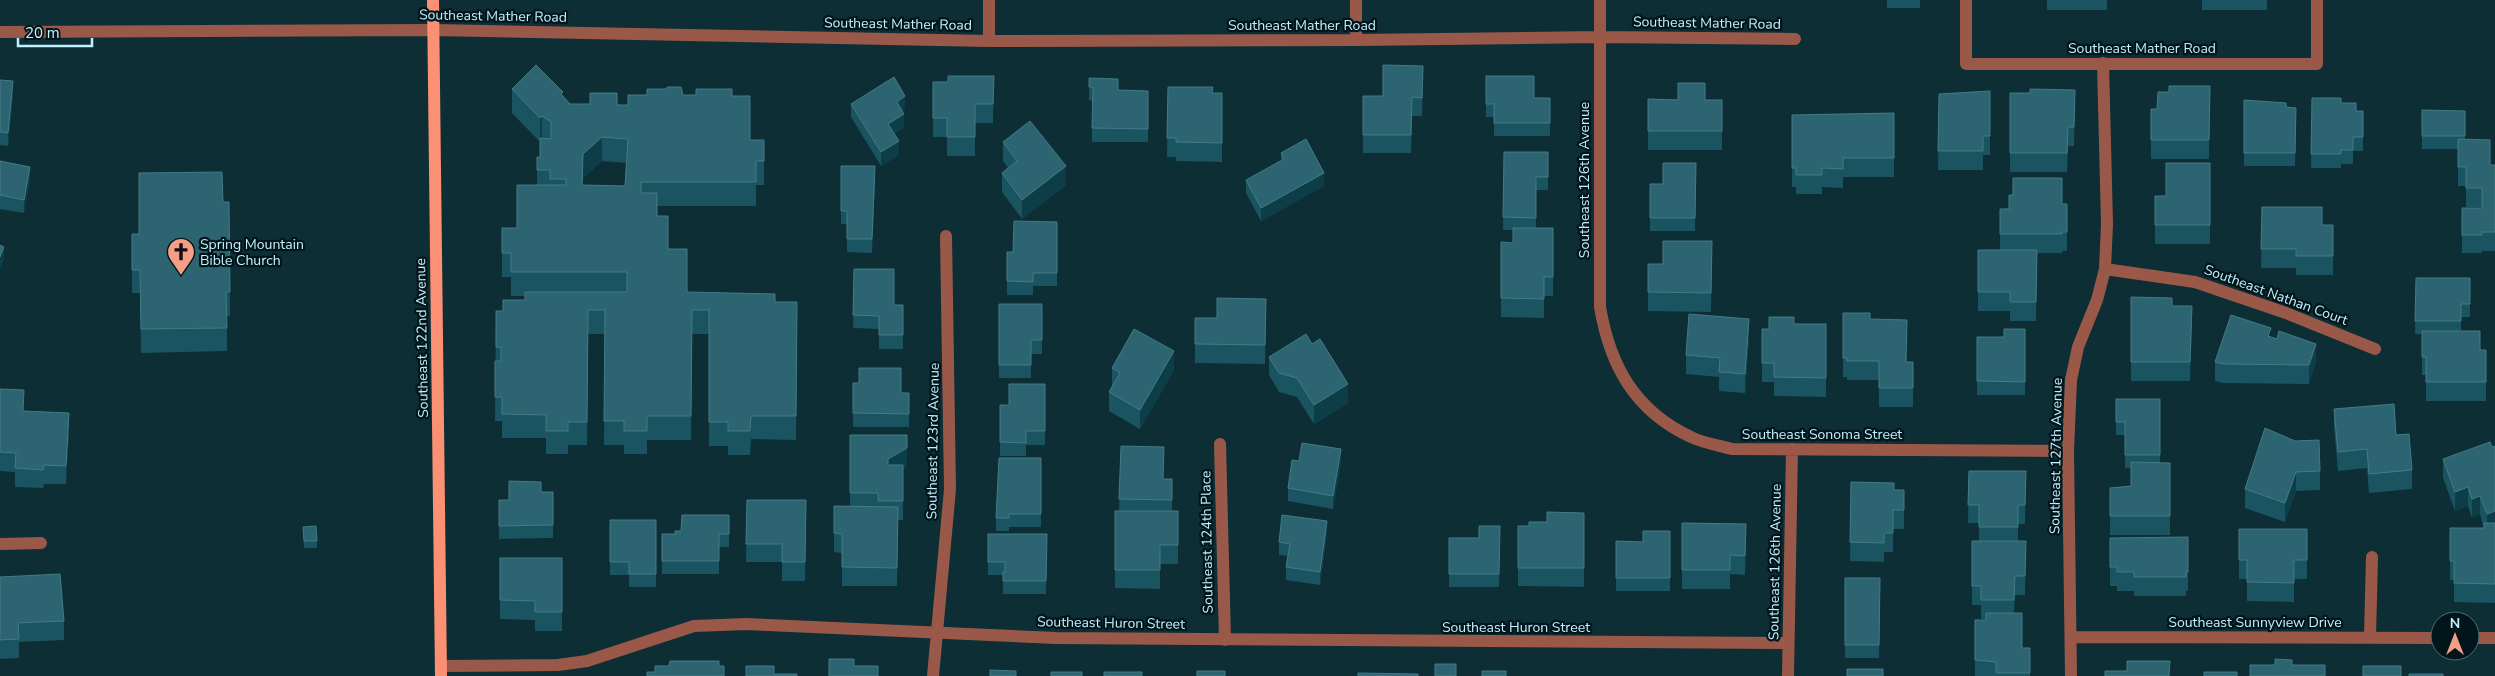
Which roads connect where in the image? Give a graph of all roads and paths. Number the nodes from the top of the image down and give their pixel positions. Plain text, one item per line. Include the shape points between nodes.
1 (433, 0) edge
2 (989, 0) edge
3 (1356, 0) edge
4 (1600, 0) edge
5 (1966, 0) edge
6 (2317, 0) edge
7 (434, 30) junction
8 (0, 32) edge
9 (1599, 37) junction
10 (1795, 39) dead end
11 (1356, 40) junction
12 (989, 41) junction
13 (2103, 63) junction
14 (946, 236) dead end
15 (2105, 269) junction
16 (2375, 349) dead end
17 (1613, 358) joint
18 (1220, 444) dead end
19 (1792, 449) junction
20 (2068, 451) junction
21 (41, 543) dead end
22 (0, 544) edge
23 (2372, 557) dead end
24 (937, 632) junction
25 (2370, 636) junction
26 (2071, 637) junction
27 (2430, 638) edge
28 (2480, 638) edge
29 (2495, 638) edge
30 (1225, 640) junction
31 (1788, 643) junction
32 (441, 671) edge
33 (933, 676) edge
34 (1788, 676) edge
35 (2071, 676) edge

1 - 7 main road, Southeast 122nd Avenue
2 - 12 street
3 - 11 street
4 - 9 street, Southeast 126th Avenue
5 - 13 street, Southeast Mather Road via 1966,64
6 - 13 street, Southeast Mather Road via 2317,64
7 - 8 street, Southeast Mather Road
7 - 12 street, Southeast Mather Road
7 - 32 main road, Southeast 122nd Avenue
9 - 10 street, Southeast Mather Road
9 - 11 street, Southeast Mather Road
9 - 17 street, Southeast 126th Avenue via 1600,307 1604,333
11 - 12 street, Southeast Mather Road
13 - 15 street, Southeast 127th Avenue
14 - 24 street, Southeast 123rd Avenue via 950,489
15 - 16 street, Southeast Nathan Court via 2195,282 2286,313
15 - 20 street, Southeast 127th Avenue via 2070,380
17 - 19 street, Southeast Sonoma Street via 1649,412 1692,437 1732,449
18 - 30 street, Southeast 124th Place
19 - 20 street, Southeast Sonoma Street
19 - 31 street, Southeast 126th Avenue
20 - 26 street, Southeast 127th Avenue
21 - 22 street
23 - 25 street
24 - 30 street, Southeast Huron Street via 1056,638
24 - 32 street, Southeast Huron Street via 746,624 694,626 587,661
24 - 33 street, Southeast 123rd Avenue
25 - 26 street, Southeast Sunnyview Drive
25 - 27 street, Southeast Sunnyview Drive
26 - 35 street, Southeast 127th Avenue
28 - 29 street
30 - 31 street, Southeast Huron Street
31 - 34 street, Southeast 126th Avenue

